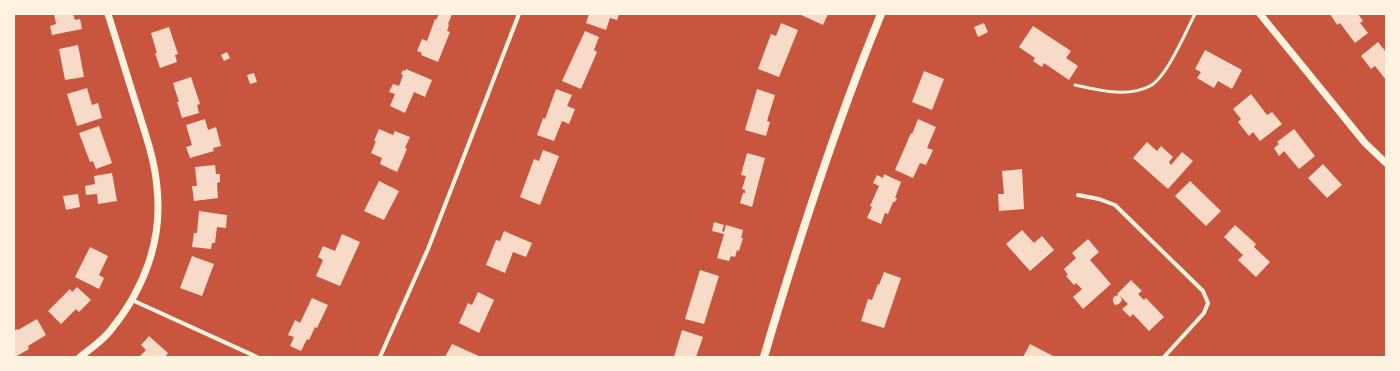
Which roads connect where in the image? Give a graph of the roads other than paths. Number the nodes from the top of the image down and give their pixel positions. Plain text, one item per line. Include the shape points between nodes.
1 (108, 14) edge
2 (520, 14) edge
3 (881, 14) edge
4 (1195, 14) edge
5 (1260, 14) edge
6 (1075, 85) dead end
7 (1386, 163) edge
8 (1078, 195) dead end
9 (132, 300) junction
10 (80, 357) edge
11 (257, 357) edge
12 (380, 357) edge
13 (764, 357) edge
14 (1164, 357) edge

1 - 9 street via 151,154 158,188 158,218 154,246 145,274
2 - 12 street via 428,249
3 - 13 main road via 831,146 790,268
4 - 6 lane via 1162,75 1150,86 1131,91 1103,91
5 - 7 street via 1366,143
8 - 14 street via 1115,205 1203,291 1208,303 1204,313
9 - 10 street via 109,332
9 - 11 street

